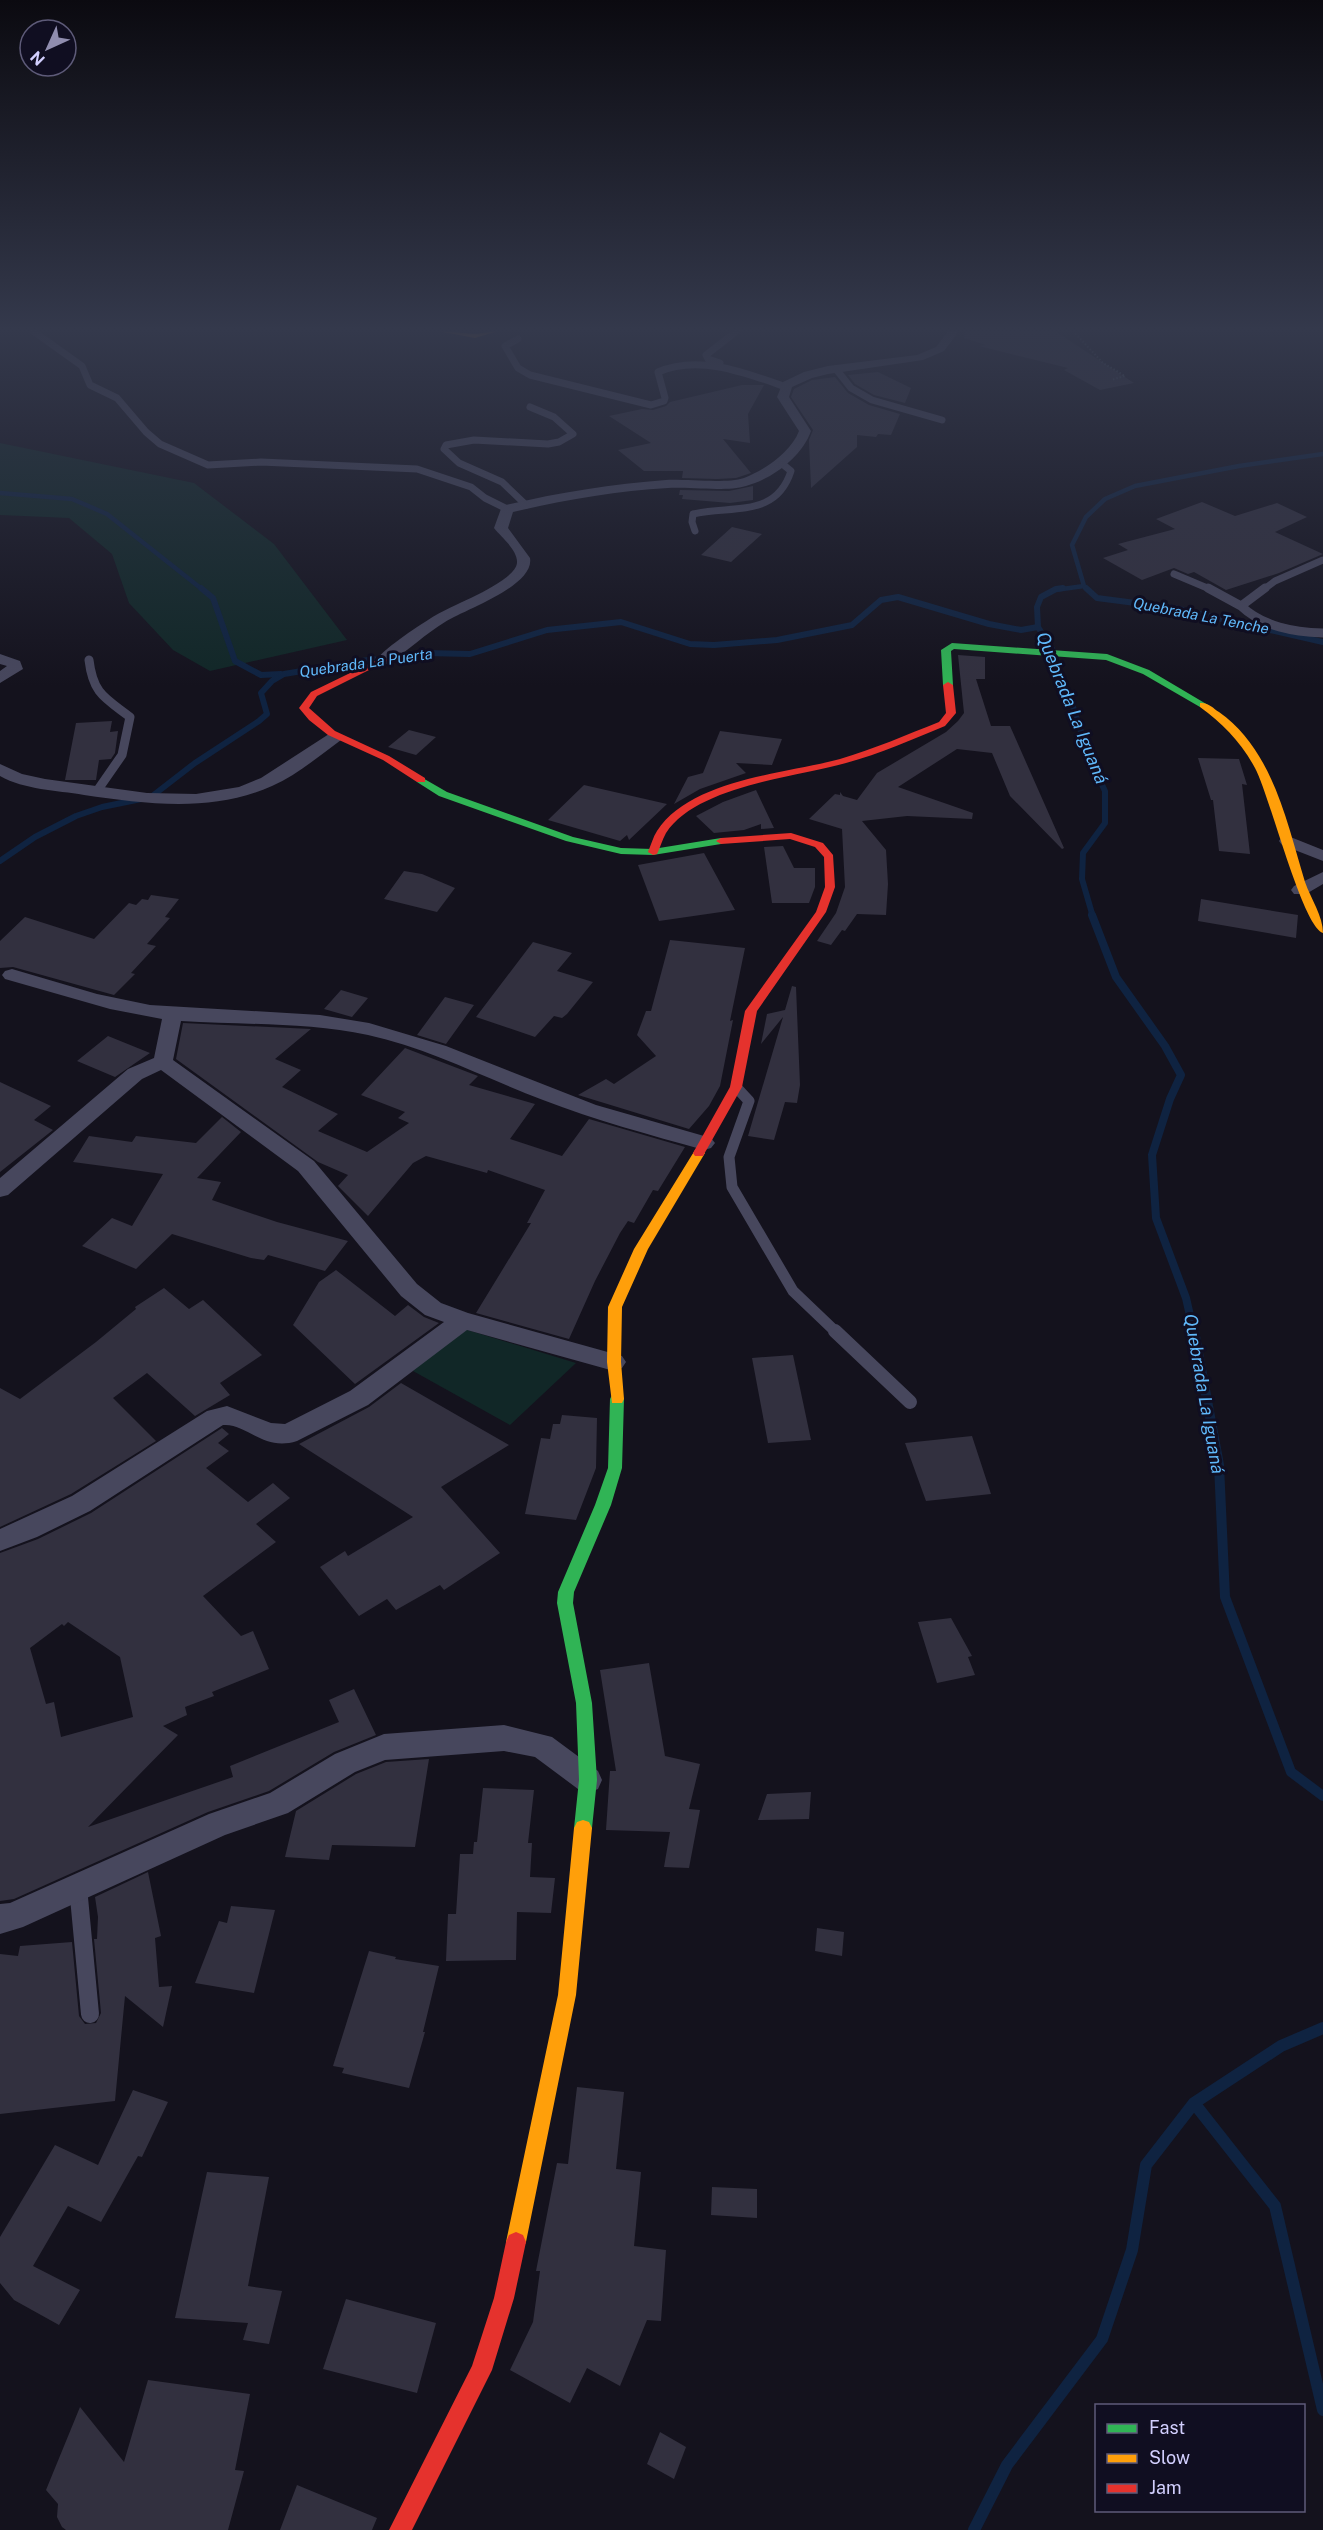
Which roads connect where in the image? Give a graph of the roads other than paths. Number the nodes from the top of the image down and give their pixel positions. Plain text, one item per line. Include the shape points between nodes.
1 (172, 449) edge
2 (444, 449) edge
3 (792, 449) edge
4 (780, 462) junction
5 (526, 505) junction
6 (507, 509) junction
7 (695, 531) dead end
8 (1323, 560) edge
9 (1174, 574) dead end
10 (1241, 606) junction
11 (1323, 633) edge
12 (388, 657) joint
13 (0, 659) edge
14 (89, 660) dead end
15 (0, 678) edge
16 (335, 737) junction
17 (0, 769) edge
18 (97, 791) junction
19 (1288, 842) junction
20 (653, 852) junction
21 (1323, 856) edge
22 (1323, 877) edge
23 (1300, 890) junction
24 (1323, 930) edge
25 (12, 975) dead end
26 (172, 1014) junction
27 (163, 1062) junction
28 (736, 1087) junction
29 (704, 1143) junction
30 (0, 1190) edge
31 (463, 1320) junction
32 (614, 1362) junction
33 (910, 1402) dead end
34 (0, 1540) edge
35 (588, 1780) junction
36 (78, 1885) junction
37 (0, 1919) edge
38 (90, 2014) dead end
39 (400, 2530) edge

1 - 6 lane via 208,465 261,462 417,469 471,487
2 - 5 lane via 453,461 505,484
3 - 4 street
4 - 5 street via 744,483 668,484 562,496
4 - 7 lane via 791,471 788,485 780,495 752,507 693,514
5 - 6 street
6 - 12 street via 501,528 522,554 524,564 520,572 445,615
8 - 10 lane via 1275,581
9 - 10 lane
10 - 11 lane via 1247,614 1263,621
12 - 16 street via 314,694 304,708
13 - 15 street via 15,664 15,669
14 - 18 lane via 90,680 97,694 130,717 122,755
16 - 18 street via 267,782 242,791 185,800
16 - 20 street via 385,758 443,794 570,839 621,851
17 - 18 street via 8,776
19 - 20 street via 1267,780 1249,746 1219,714 1152,674 1126,662 1078,655 952,646 946,650 951,713 942,724 843,760 744,783 698,802 663,828
19 - 21 street
19 - 23 street
20 - 28 street via 726,840 791,836 819,845 829,857 830,886 821,912 751,1011
22 - 23 street
23 - 24 street
25 - 26 street via 75,994
26 - 27 street
26 - 29 street via 334,1023 370,1029 444,1052 616,1118
27 - 30 street via 135,1074
27 - 31 street via 306,1166 409,1290 433,1309
28 - 29 street
28 - 33 lane via 749,1101 729,1156 732,1187 793,1291
29 - 32 street via 641,1249 615,1307
31 - 32 street
31 - 34 street via 359,1398 288,1434 276,1435 227,1415 215,1418 112,1487 35,1528
32 - 35 street via 615,1468 565,1603 584,1703
35 - 36 street via 542,1746 504,1738 384,1747 345,1764 278,1803
35 - 39 street via 567,1995 504,2298 481,2370
36 - 37 street
36 - 38 lane

